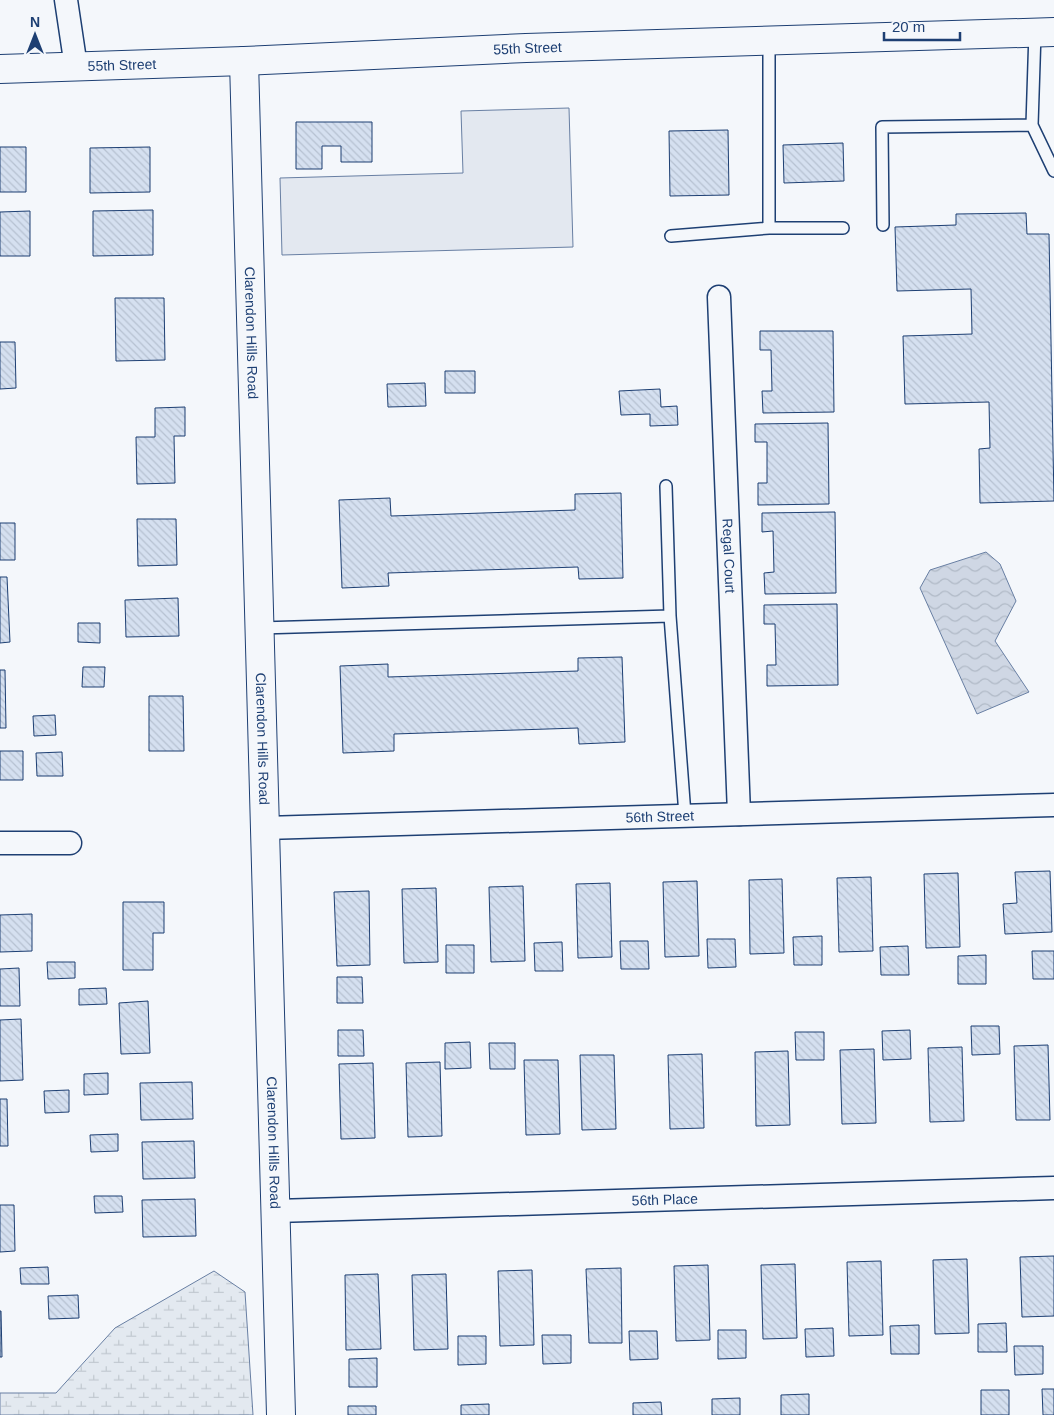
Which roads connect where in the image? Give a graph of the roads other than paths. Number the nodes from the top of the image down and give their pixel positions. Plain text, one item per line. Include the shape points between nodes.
1 (66, 0) edge
2 (1044, 32) edge
3 (769, 40) junction
4 (244, 62) junction
5 (76, 67) junction
6 (0, 69) edge
7 (1032, 125) junction
8 (1054, 171) edge
9 (883, 225) dead end
10 (769, 228) junction
11 (843, 228) dead end
12 (671, 236) dead end
13 (719, 297) dead end
14 (666, 486) dead end
15 (670, 616) junction
16 (260, 628) junction
17 (1054, 805) edge
18 (739, 814) junction
19 (685, 816) junction
20 (265, 828) junction
21 (70, 842) dead end
22 (0, 843) edge
23 (1054, 1188) edge
24 (276, 1211) junction
25 (281, 1415) edge

1 - 5 street
2 - 3 street, 55th Street
2 - 7 lane
3 - 4 street, 55th Street
3 - 10 lane
4 - 5 street, 55th Street
4 - 16 street, Clarendon Hills Road
5 - 6 street, 55th Street
7 - 8 lane
7 - 9 lane via 882,126
10 - 11 lane
10 - 12 lane
13 - 18 street, Regal Court
14 - 15 lane
15 - 16 lane
15 - 19 lane
16 - 20 street, Clarendon Hills Road
17 - 18 street, 56th Street
18 - 19 street, 56th Street
19 - 20 street, 56th Street
20 - 24 street, Clarendon Hills Road
21 - 22 street
23 - 24 street, 56th Place
24 - 25 street, Clarendon Hills Road

